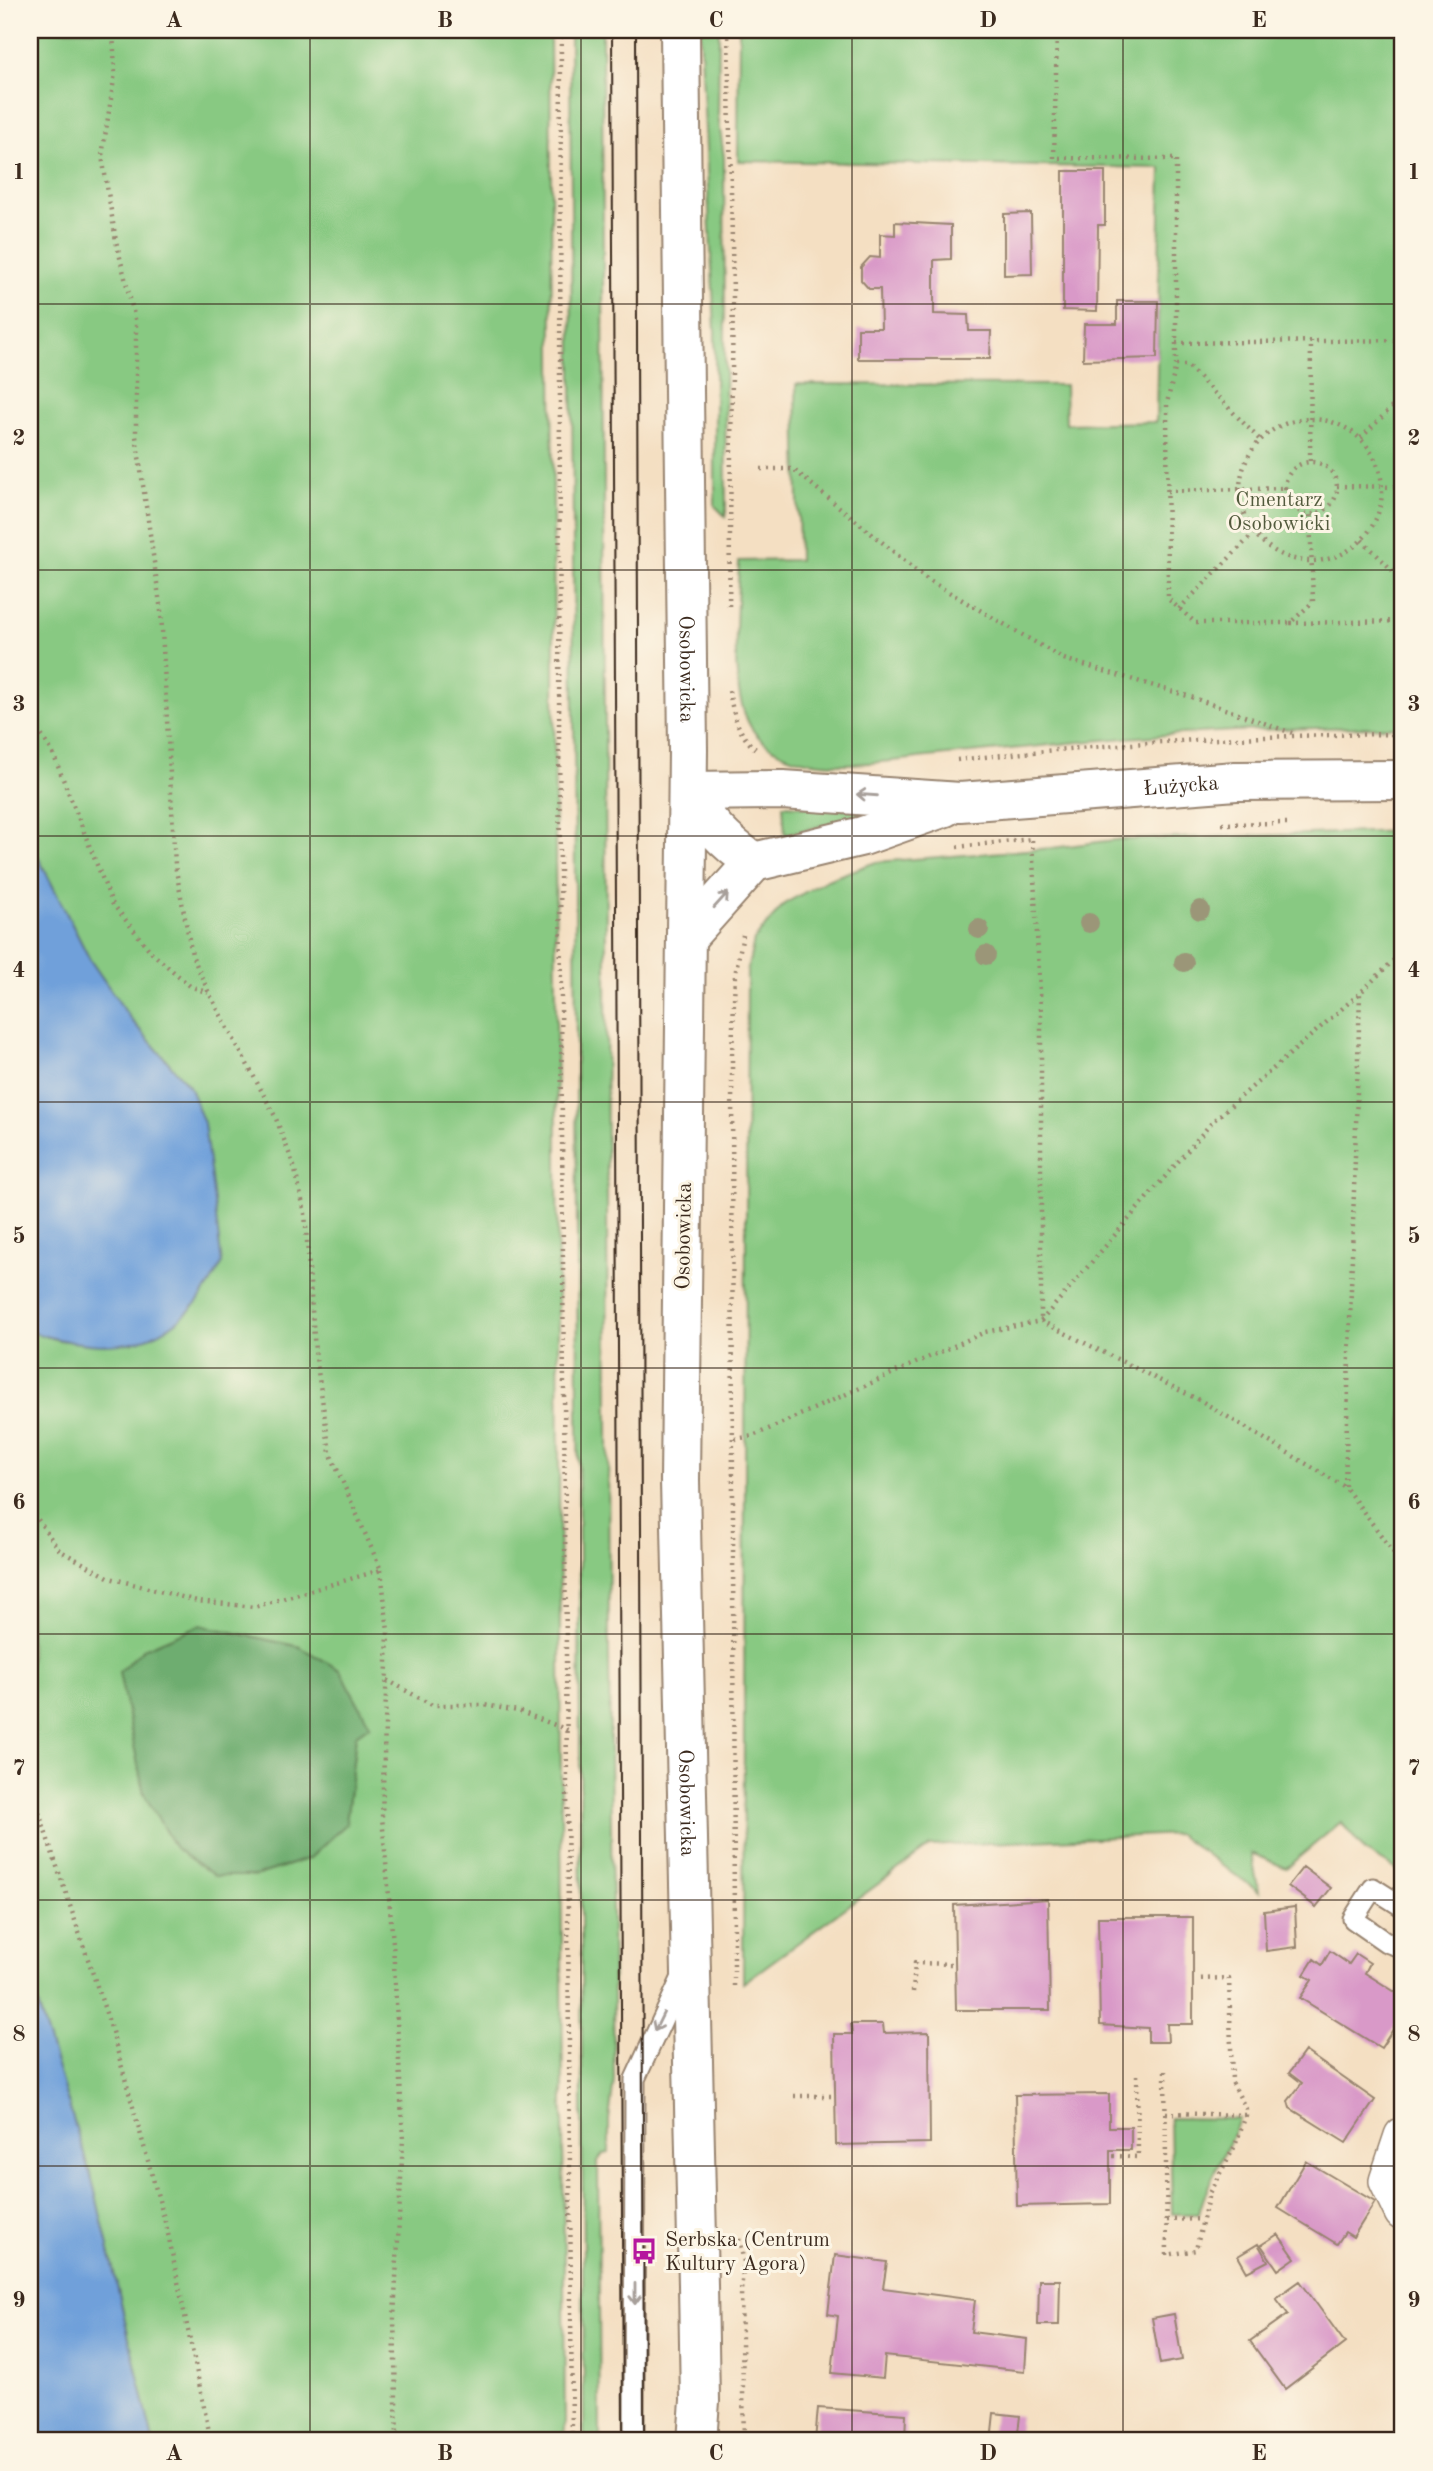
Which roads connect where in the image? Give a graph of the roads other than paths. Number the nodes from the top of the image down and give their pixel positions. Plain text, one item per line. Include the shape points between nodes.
1 (680, 30) edge
2 (1403, 780) edge
3 (688, 791) junction
4 (960, 802) junction
5 (754, 862) junction
6 (687, 937) junction
7 (1403, 1907) edge
8 (1403, 1948) edge
9 (690, 1961) junction
10 (1403, 2136) edge
11 (1403, 2213) edge
12 (634, 2441) edge
13 (698, 2441) edge

1 - 3 street, Osobowicka
2 - 4 street, Łużycka via 1236,781
4 -> 3 street, Łużycka via 783,790
3 - 5 street via 722,840
3 - 6 street, Osobowicka
4 - 5 street, Łużycka via 863,836
6 -> 5 street
6 - 9 street, Osobowicka via 680,1482
7 - 8 lane via 1373,1888 1353,1919
9 -> 12 lane via 635,2079
9 - 13 street, Osobowicka
10 - 11 street via 1388,2181

